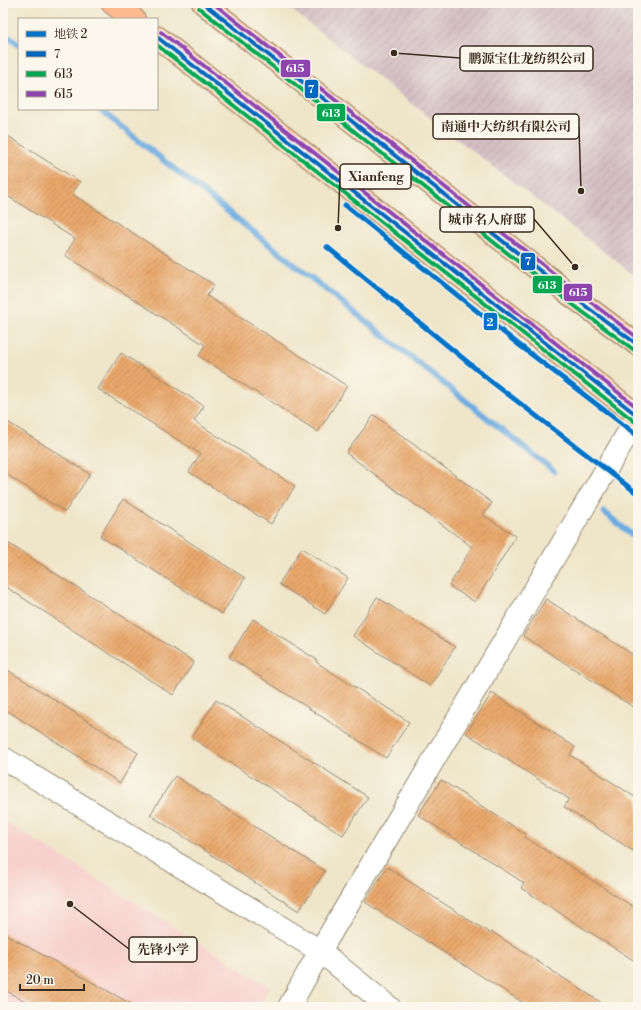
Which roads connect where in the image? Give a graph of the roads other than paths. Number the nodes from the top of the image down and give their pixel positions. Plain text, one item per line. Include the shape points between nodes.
1 (112, 3) edge
2 (203, 3) edge
3 (133, 18) edge
4 (158, 39) edge
5 (638, 344) edge
6 (638, 416) edge
7 (3, 758) edge
8 (320, 951) junction
9 (289, 1007) edge
10 (389, 1007) edge

1 - 3 main road
2 - 5 main road via 568,293
4 - 6 main road
6 - 8 street
7 - 8 street
8 - 9 street
8 - 10 street

